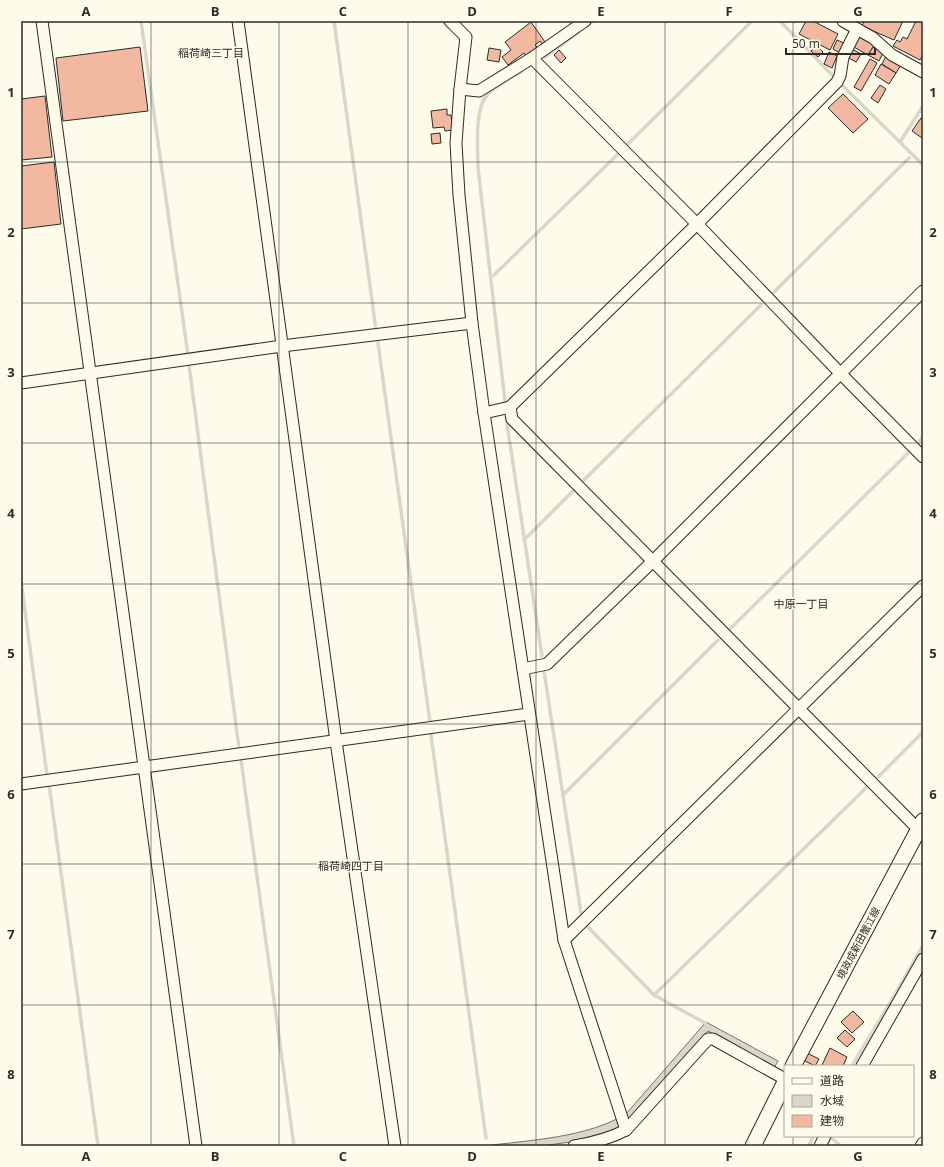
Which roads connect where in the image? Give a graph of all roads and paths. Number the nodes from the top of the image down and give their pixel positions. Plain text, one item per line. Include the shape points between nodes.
1 (42, 21) edge
2 (238, 21) edge
3 (450, 21) edge
4 (843, 21) edge
5 (582, 22) edge
6 (857, 28) junction
7 (532, 58) junction
8 (923, 72) edge
9 (460, 89) junction
10 (697, 224) junction
11 (923, 290) edge
12 (472, 324) junction
13 (282, 346) junction
14 (91, 373) junction
15 (840, 373) junction
16 (21, 382) edge
17 (510, 407) junction
18 (484, 413) junction
19 (923, 457) edge
20 (653, 561) junction
21 (923, 586) edge
22 (523, 669) junction
23 (800, 709) junction
24 (529, 714) junction
25 (336, 741) junction
26 (144, 767) junction
27 (21, 784) edge
28 (921, 825) edge
29 (564, 940) junction
30 (923, 959) edge
31 (796, 1065) edge
32 (863, 1065) edge
33 (784, 1078) edge
34 (784, 1084) edge
35 (625, 1129) junction
36 (824, 1137) edge
37 (923, 1143) edge
38 (196, 1146) edge
39 (395, 1146) edge
40 (574, 1146) edge
41 (753, 1146) edge
42 (820, 1146) edge
43 (921, 1146) edge

1 - 14 street
2 - 13 street
3 - 9 street via 466,38
4 - 6 street
5 - 7 street
6 - 8 street via 892,55
6 - 10 street via 842,57 837,82
7 - 9 street via 479,91
7 - 10 street
9 - 12 street via 456,143
10 - 15 street
10 - 17 street
11 - 15 street
12 - 13 street
12 - 18 street
13 - 14 street
13 - 25 street
14 - 16 street
14 - 26 street
15 - 19 street
15 - 20 street
17 - 18 street
17 - 20 street via 512,419
18 - 22 street
20 - 22 street via 547,664
20 - 23 street
21 - 23 street
22 - 24 street
23 - 28 street
23 - 29 street
24 - 25 street
24 - 29 street
25 - 26 street
25 - 39 street
26 - 27 street
26 - 38 street
28 - 31 main road, 境政成新田蟹江線
29 - 35 street
30 - 32 street
33 - 35 street via 714,1039 708,1039
34 - 41 main road
35 - 40 street via 598,1142
36 - 42 street
37 - 43 street

